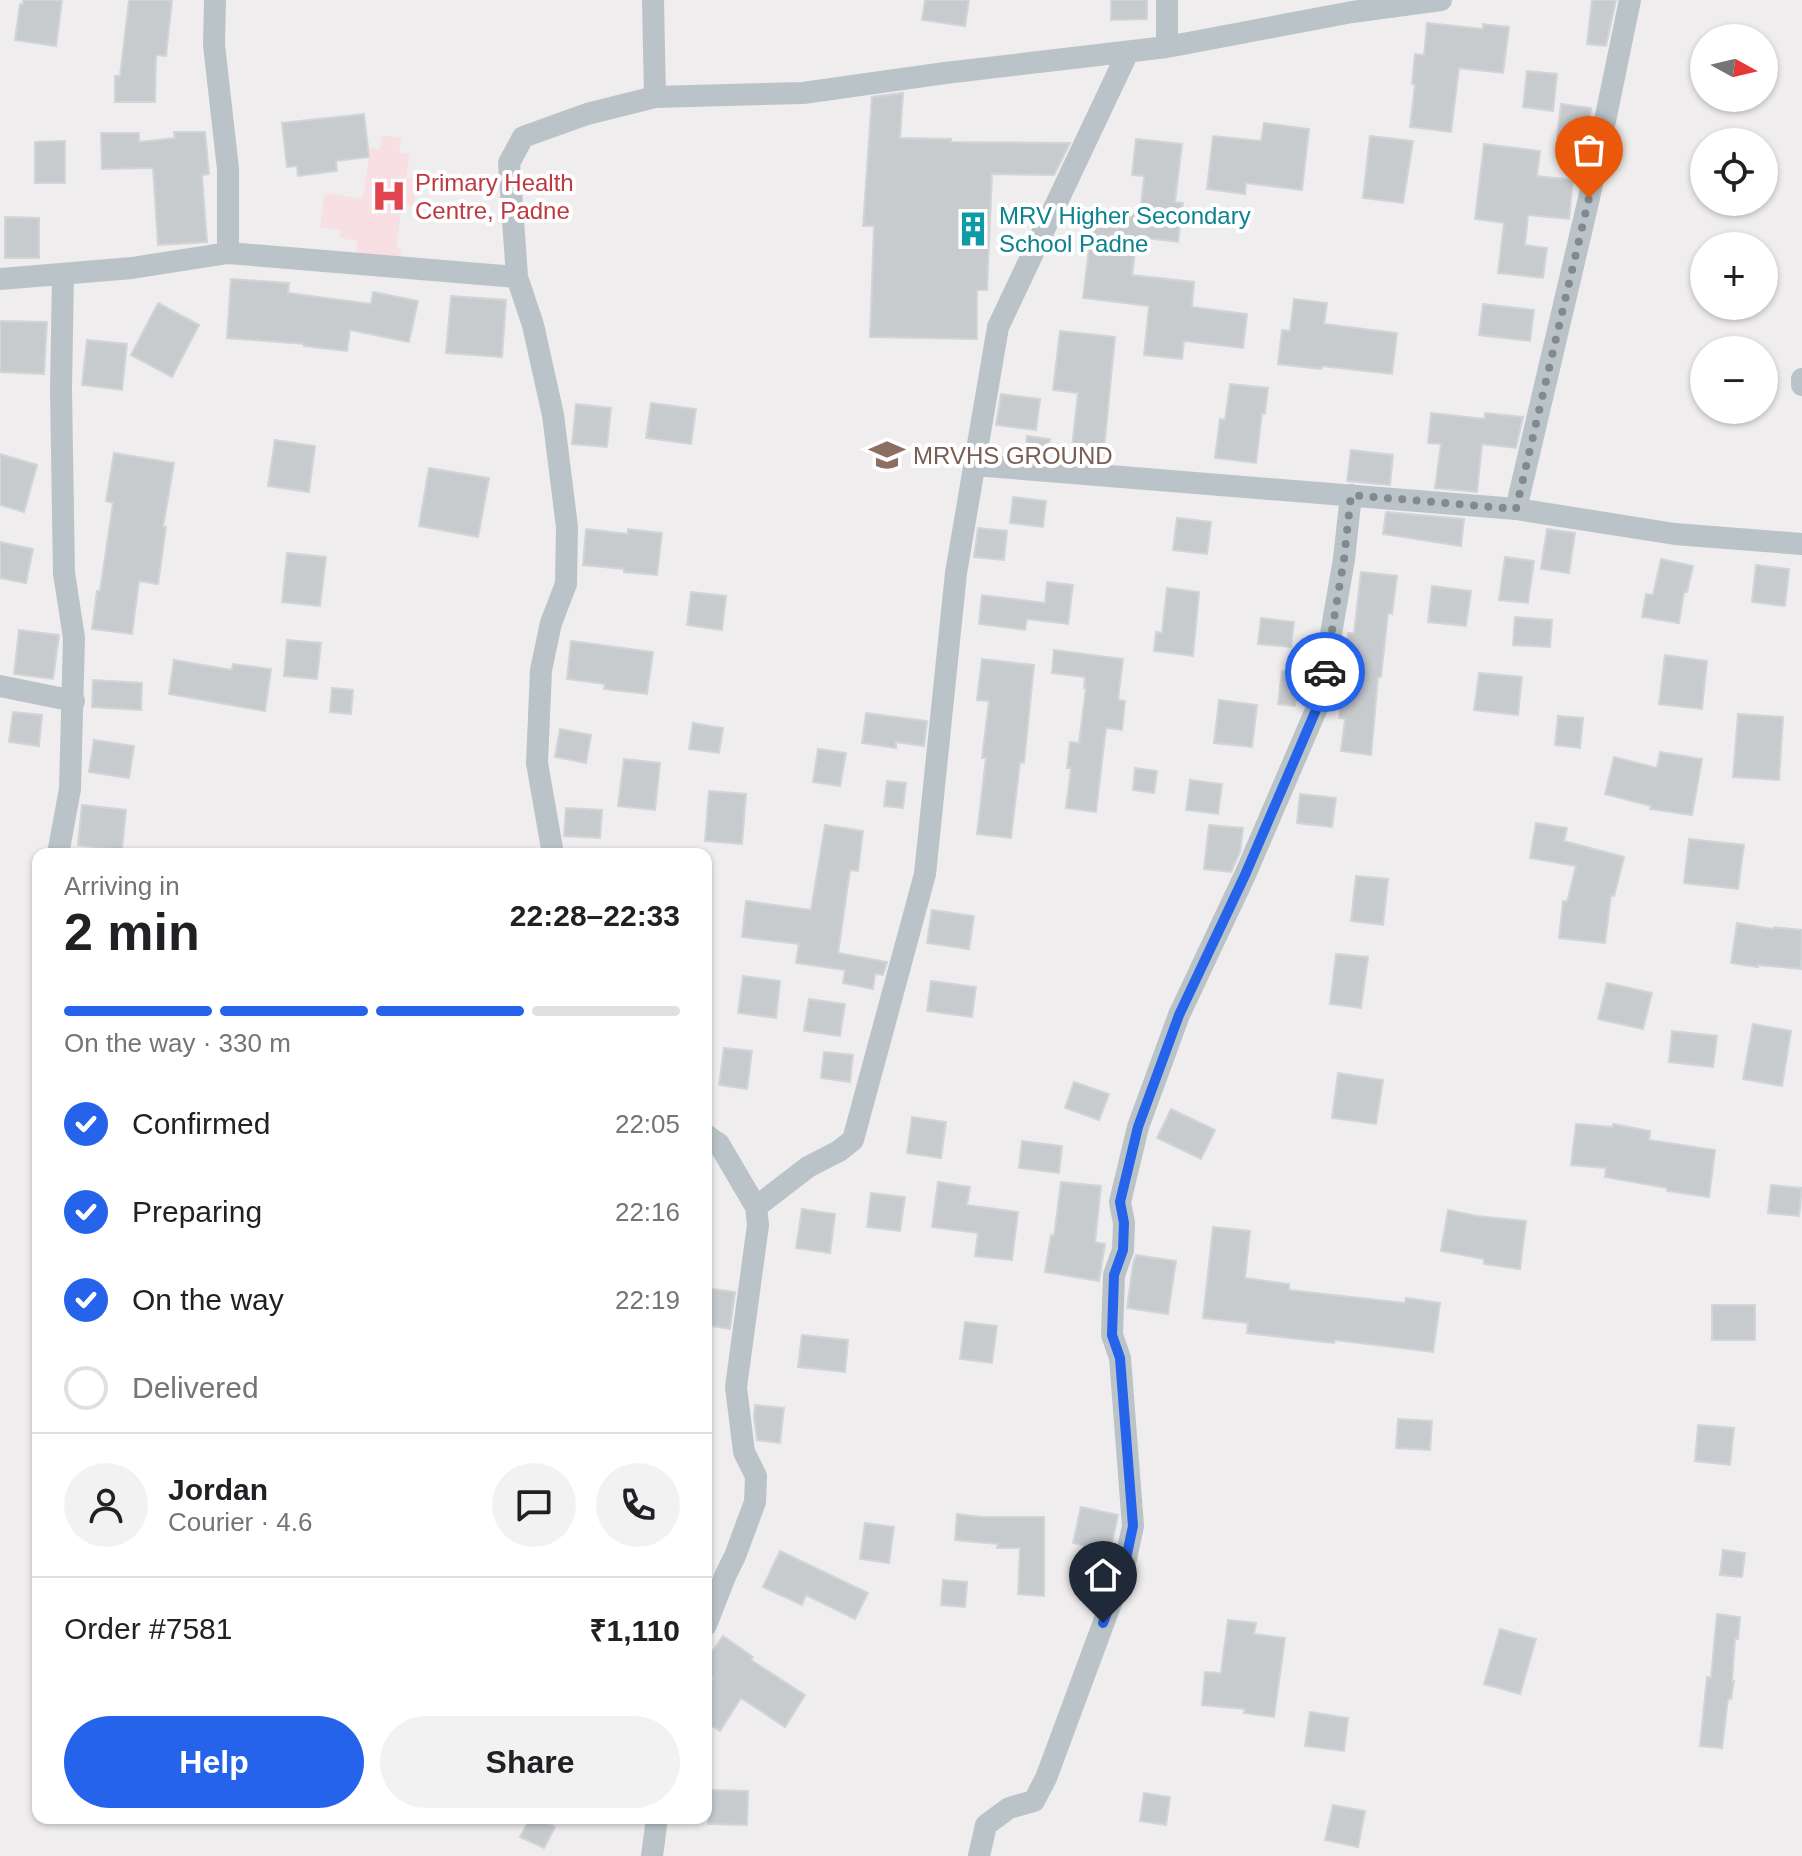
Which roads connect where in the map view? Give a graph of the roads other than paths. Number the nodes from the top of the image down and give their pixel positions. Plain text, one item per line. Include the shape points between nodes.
1 (215, 0) edge
2 (653, 0) edge
3 (1167, 0) edge
4 (1441, 0) edge
5 (1630, 0) edge
6 (1167, 47) junction
7 (1128, 52) junction
8 (655, 97) junction
9 (228, 253) junction
10 (63, 274) junction
11 (517, 277) junction
12 (0, 279) edge
13 (1802, 379) edge
14 (1802, 385) edge
15 (974, 465) junction
16 (1351, 495) junction
17 (1516, 509) junction
18 (1802, 544) edge
19 (0, 686) edge
20 (74, 701) junction
21 (59, 848) edge
22 (552, 848) edge
23 (712, 1139) edge
24 (756, 1207) junction
25 (712, 1610) edge
26 (656, 1824) edge
27 (652, 1856) edge
28 (979, 1856) edge

1 - 9 street via 214,45 228,169
2 - 8 street
3 - 6 street
4 - 6 street
5 - 17 street
6 - 7 street
7 - 8 street via 803,93
7 - 15 street via 998,327
8 - 11 street via 523,137 509,163
9 - 10 street
9 - 11 street
10 - 12 street
10 - 20 street via 64,559 74,638
11 - 22 street via 553,415 567,527 566,584 541,670 537,763
13 - 14 street
15 - 16 street
15 - 24 street via 956,573 925,874 853,1140
16 - 17 street
16 - 28 street via 1319,703 1179,1015 1138,1127 1120,1202 1123,1250 1114,1275 1112,1335 1120,1358 1133,1526 1124,1568 1046,1778 1034,1801 1009,1808 986,1825
17 - 18 street via 1675,534
19 - 20 street
20 - 21 street via 70,789
23 - 24 street
24 - 25 street via 736,1387 744,1452 756,1476 755,1502
26 - 27 street

